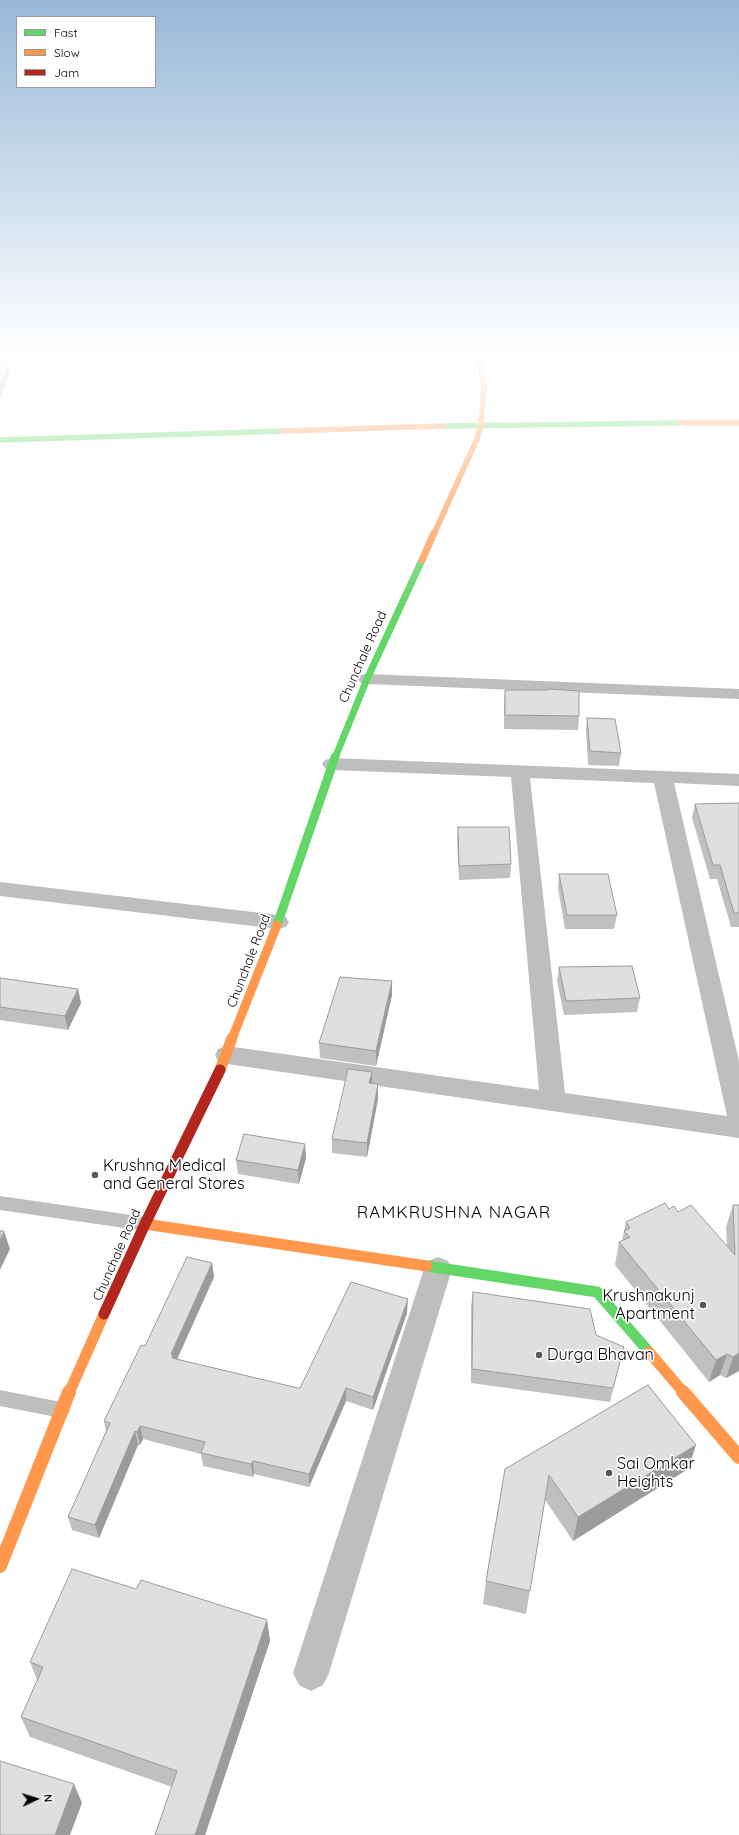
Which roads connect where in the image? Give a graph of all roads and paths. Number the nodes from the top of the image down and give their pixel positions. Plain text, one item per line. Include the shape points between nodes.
1 (0, 440) edge
2 (12, 440) edge
3 (476, 440) edge
4 (367, 679) junction
5 (739, 694) edge
6 (332, 764) junction
7 (520, 772) junction
8 (664, 777) junction
9 (739, 780) edge
10 (0, 889) edge
11 (278, 922) junction
12 (227, 1056) junction
13 (553, 1102) junction
14 (739, 1115) edge
15 (739, 1128) edge
16 (0, 1203) edge
17 (145, 1224) junction
18 (438, 1268) junction
19 (0, 1398) edge
20 (61, 1410) junction
21 (739, 1457) edge
22 (0, 1566) edge
23 (311, 1673) dead end

1 - 2 street
3 - 4 street, Chunchale Road
4 - 5 street
4 - 6 street, Chunchale Road
6 - 7 street
6 - 11 street, Chunchale Road
7 - 8 street
7 - 13 street
8 - 9 street
8 - 14 street
10 - 11 street
11 - 12 street, Chunchale Road
12 - 13 street
12 - 17 street, Chunchale Road
13 - 15 street
16 - 17 lane
17 - 18 street
17 - 20 street, Chunchale Road
18 - 21 street via 597,1292
18 - 23 street
19 - 20 lane
20 - 22 street, Chunchale Road

